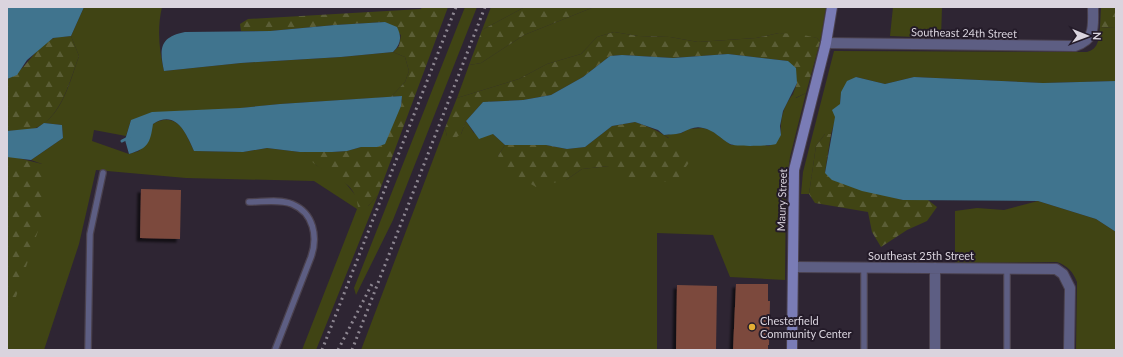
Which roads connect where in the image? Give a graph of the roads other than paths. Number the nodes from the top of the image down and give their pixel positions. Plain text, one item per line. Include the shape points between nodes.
1 (832, 7) edge
2 (1093, 7) edge
3 (826, 43) junction
4 (103, 174) dead end
5 (249, 202) dead end
6 (793, 268) junction
7 (864, 268) junction
8 (935, 268) junction
9 (1007, 268) junction
10 (88, 350) edge
11 (275, 350) edge
12 (792, 350) edge
13 (864, 350) edge
14 (935, 350) edge
15 (1007, 350) edge
16 (1069, 350) edge

1 - 3 main road, Maury Street
2 - 3 street, Southeast 24th Street via 1093,29 1090,38 1074,46
3 - 6 main road, Maury Street via 794,170
4 - 10 lane via 90,234
5 - 11 lane via 293,204 304,212 315,232 312,256
6 - 7 street, Southeast 25th Street
6 - 12 main road, Maury Street
7 - 8 street, Southeast 25th Street
7 - 13 lane
8 - 9 street, Southeast 25th Street
8 - 14 street
9 - 15 lane
9 - 16 street, Southeast 25th Street via 1049,268 1063,274 1068,282

